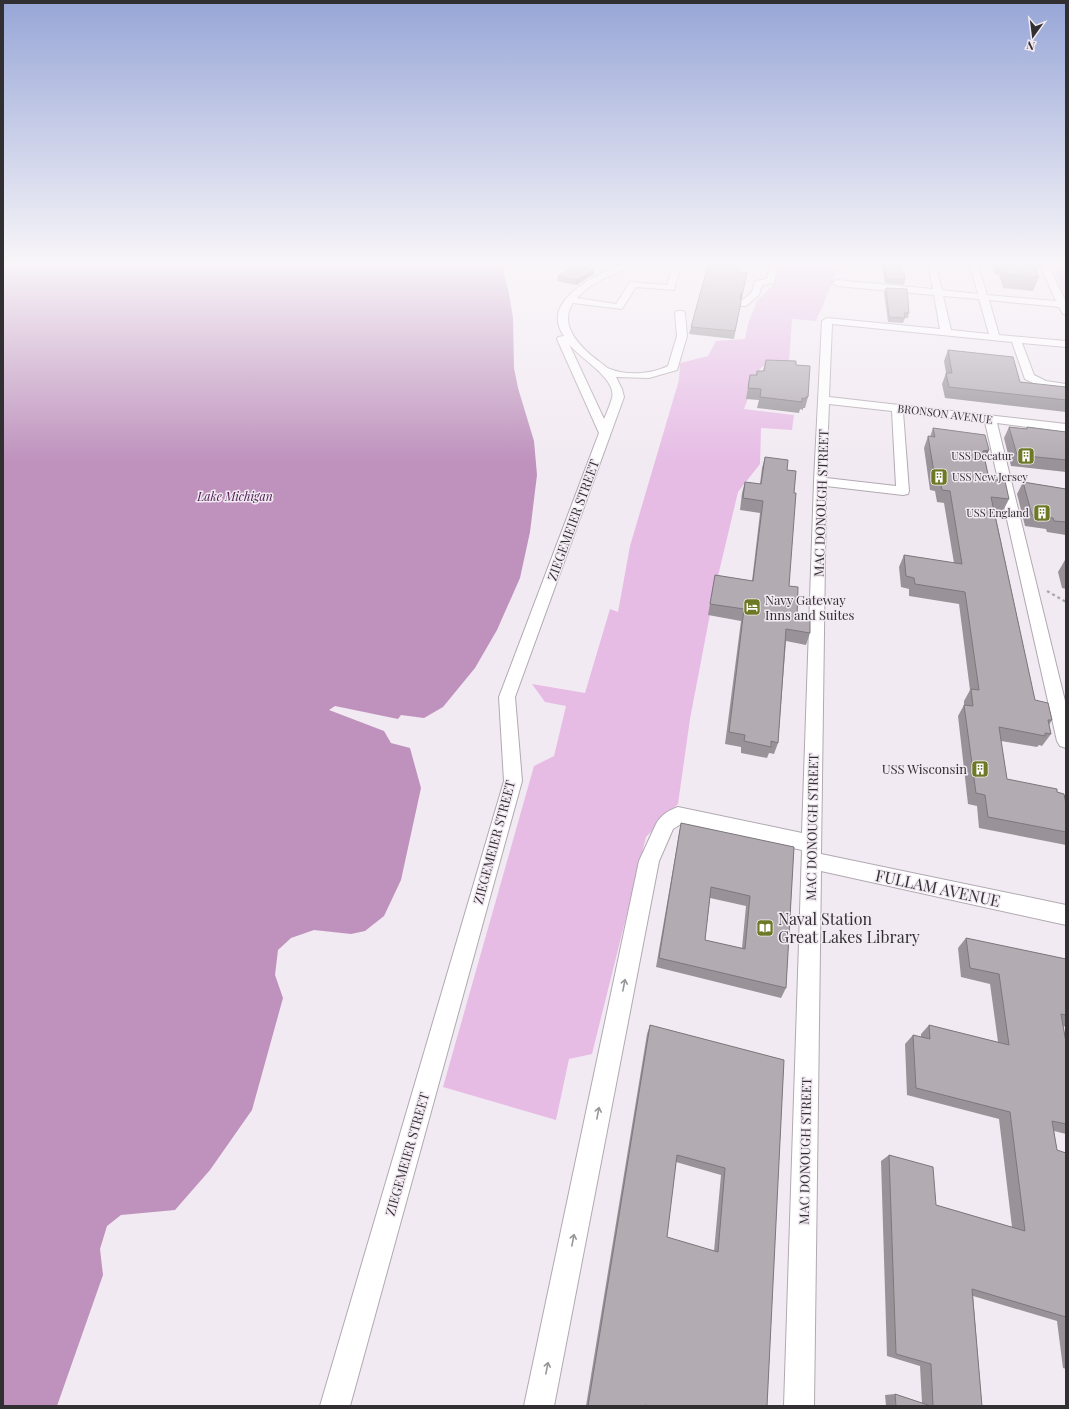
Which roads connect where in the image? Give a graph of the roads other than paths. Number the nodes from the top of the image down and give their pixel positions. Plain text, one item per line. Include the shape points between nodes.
1 (559, 331) edge
2 (567, 331) edge
3 (682, 331) edge
4 (827, 331) edge
5 (933, 331) edge
6 (993, 331) edge
7 (946, 332) joint
8 (995, 337) junction
9 (1016, 339) junction
10 (1066, 344) edge
11 (607, 372) junction
12 (1066, 387) edge
13 (825, 400) junction
14 (897, 408) junction
15 (990, 420) junction
16 (1066, 428) edge
17 (605, 433) junction
18 (820, 481) junction
19 (1066, 741) edge
20 (812, 852) junction
21 (1066, 915) edge
22 (335, 1406) edge
23 (539, 1406) edge
24 (799, 1406) edge

1 - 17 street
2 - 11 street, ZIEGEMEIER STREET via 573,344
3 - 11 street via 673,368 666,372 624,376
4 - 13 street, MAC DONOUGH STREET
5 - 7 street, MAC DONOUGH STREET
6 - 8 street
7 - 8 street
8 - 9 street
9 - 10 street
9 - 12 street via 1029,377 1043,384
11 - 17 street, ZIEGEMEIER STREET via 618,390 618,397
13 - 14 street, BRONSON AVENUE
13 - 18 street, MAC DONOUGH STREET
14 - 15 street, BRONSON AVENUE
14 - 18 street via 903,491
15 - 16 street, BRONSON AVENUE
15 - 19 street
17 - 22 street, ZIEGEMEIER STREET via 507,697 513,781
18 - 20 street, MAC DONOUGH STREET
20 - 21 street, FULLAM AVENUE via 878,876
23 -> 20 street, FULLAM AVENUE via 649,861 666,824 678,815
20 - 24 street, MAC DONOUGH STREET

